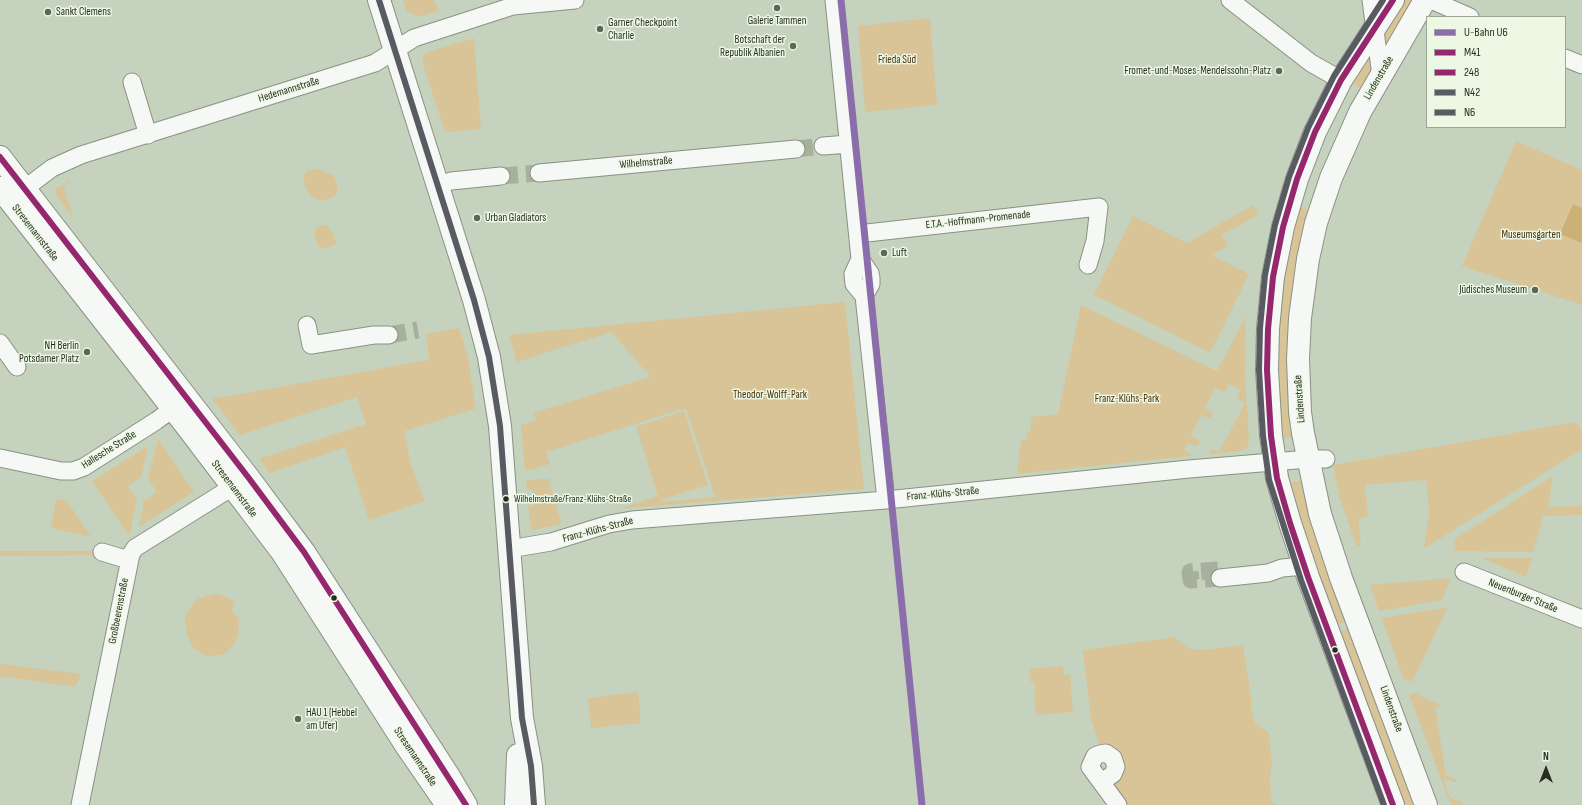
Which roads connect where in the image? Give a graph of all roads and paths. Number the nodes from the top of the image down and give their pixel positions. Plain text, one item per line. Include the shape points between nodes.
1 (379, 0) edge
2 (575, 0) edge
3 (834, 0) edge
4 (1230, 0) edge
5 (1371, 0) edge
6 (1393, 0) edge
7 (1425, 0) edge
8 (1431, 0) edge
9 (1468, 16) edge
10 (1375, 29) junction
11 (395, 51) junction
12 (1566, 58) edge
13 (1582, 65) edge
14 (1381, 76) junction
15 (1341, 80) junction
16 (132, 82) dead end
17 (148, 134) junction
18 (849, 144) junction
19 (823, 146) tunnel mouth
20 (796, 149) tunnel mouth
21 (0, 156) edge
22 (538, 173) tunnel mouth
23 (501, 176) tunnel mouth
24 (438, 185) junction
25 (11, 192) edge
26 (858, 234) junction
27 (1088, 265) dead end
28 (307, 325) dead end
29 (389, 335) tunnel mouth
30 (0, 343) edge
31 (17, 367) dead end
32 (180, 404) junction
33 (0, 458) edge
34 (1317, 459) junction
35 (1275, 462) junction
36 (240, 482) junction
37 (886, 500) junction
38 (509, 549) junction
39 (102, 552) dead end
40 (122, 558) dead end
41 (1305, 566) junction
42 (1464, 572) dead end
43 (1219, 574) tunnel mouth
44 (1582, 619) edge
45 (522, 718) junction
46 (1102, 782) dead end
47 (459, 804) edge
48 (80, 805) edge
49 (516, 805) edge
50 (534, 805) edge
51 (1118, 805) edge
52 (1393, 805) edge
53 (1426, 805) edge

1 - 11 main road
2 - 11 street, Hedemannstraße via 513,6 414,38
3 - 18 street
4 - 15 street via 1311,63
5 - 10 street
6 - 10 main road
7 - 14 main road, Lindenstraße
8 - 9 street
10 - 14 street
10 - 15 main road
11 - 17 street, Hedemannstraße via 375,63
11 - 24 main road
12 - 13 street
14 - 34 main road, Lindenstraße via 1360,112 1335,167 1308,259 1298,354 1300,412
15 - 35 main road via 1315,132 1297,179 1283,227 1273,278 1267,370
16 - 17 street
17 - 25 street, Hedemannstraße via 66,160
18 - 19 street
18 - 26 street
20 - 22 street, Wilhelmstraße
21 - 25 main road, Stresemannstraße
23 - 24 street via 451,181
24 - 38 main road via 476,306 489,357 500,426
25 - 32 main road, Stresemannstraße
26 - 27 street, E.T.A.-Hoffmann-Promenade via 1099,207 1095,240
26 - 37 street via 860,259 853,274 854,284 864,296
28 - 29 street via 311,345
30 - 31 street
32 - 33 street, Hallesche Straße via 84,467 73,471 61,471
32 - 36 main road, Stresemannstraße
34 - 35 street, Franz-Klühs-Straße
34 - 53 main road, Lindenstraße via 1320,514
35 - 37 street, Franz-Klühs-Straße
35 - 41 main road via 1277,478
36 - 47 main road, Stresemannstraße via 407,747
36 - 48 street, Großbeerenstraße via 135,548 131,554
37 - 38 street, Franz-Klühs-Straße via 632,520 609,524 551,542
38 - 45 main road
39 - 40 street
41 - 43 street via 1282,568 1268,573
41 - 52 main road
42 - 44 street, Neuenburger Straße
45 - 49 main road
45 - 50 main road via 531,766
46 - 51 street

